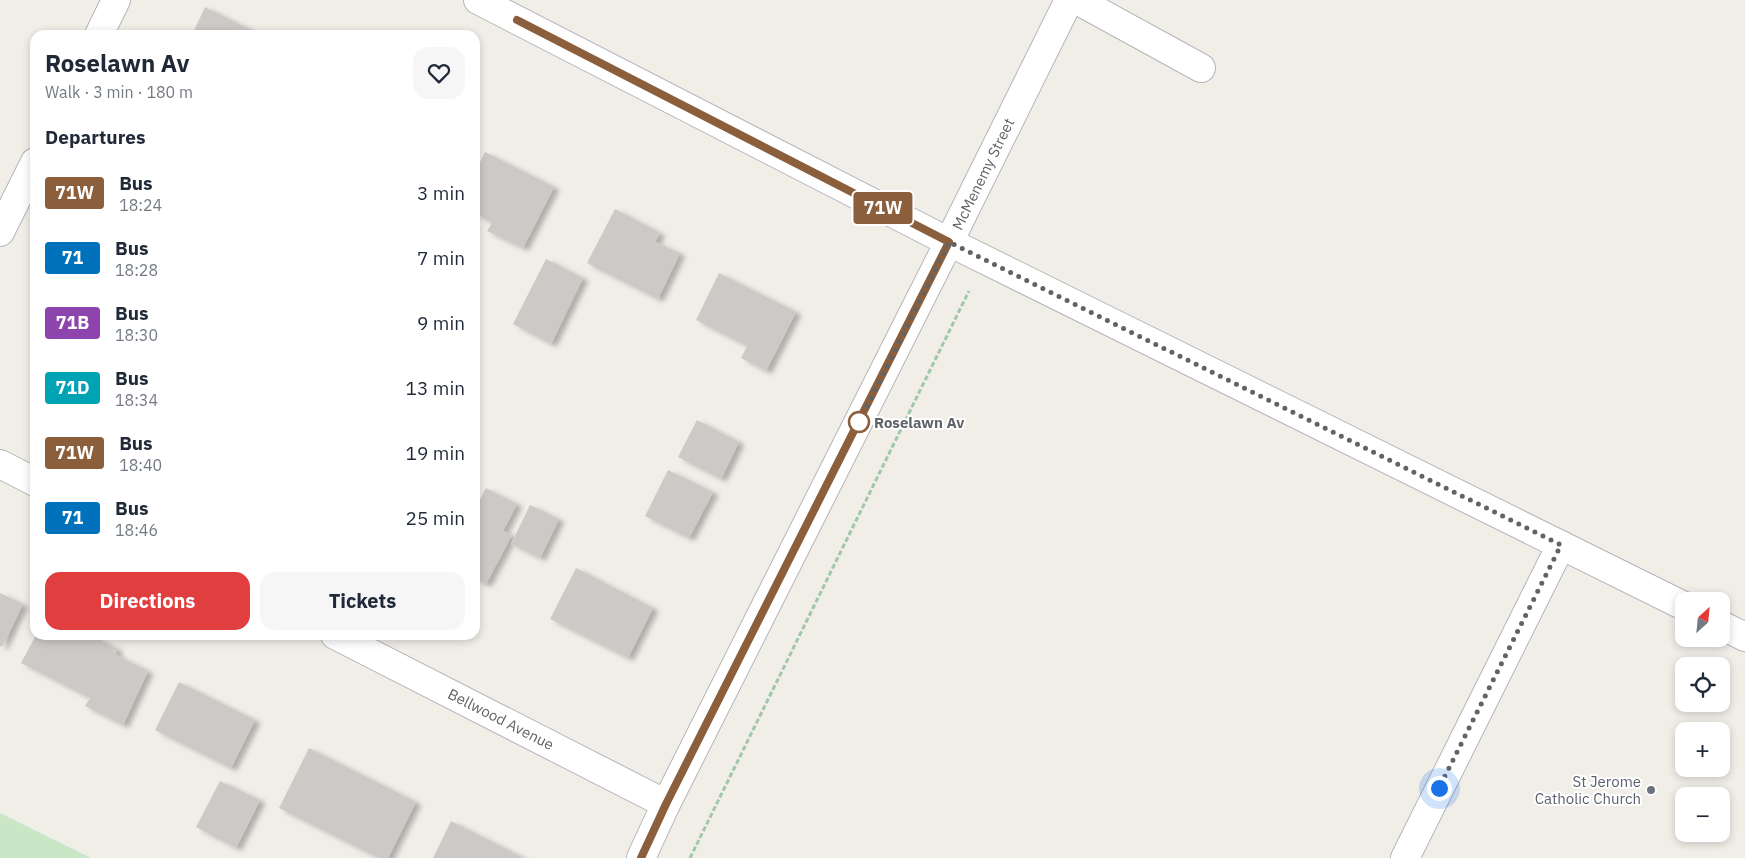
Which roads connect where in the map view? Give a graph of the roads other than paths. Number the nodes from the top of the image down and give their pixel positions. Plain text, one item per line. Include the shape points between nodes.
1 (116, 0) edge
2 (478, 0) edge
3 (1069, 0) edge
4 (1077, 0) edge
5 (522, 10) edge
6 (101, 30) edge
7 (1201, 68) dead end
8 (30, 172) edge
9 (0, 232) edge
10 (949, 242) junction
11 (0, 464) edge
12 (30, 479) edge
13 (1561, 545) junction
14 (1675, 602) edge
15 (1730, 630) edge
16 (1745, 637) edge
17 (345, 640) edge
18 (666, 804) junction
19 (641, 858) edge
20 (1405, 858) edge

1 - 6 street
2 - 5 street
3 - 10 street, McMenemy Street
4 - 7 street
5 - 10 street
8 - 9 street
10 - 13 street
10 - 18 street, McMenemy Street
11 - 12 street
13 - 14 street
13 - 20 street
15 - 16 street
17 - 18 street, Bellwood Avenue
18 - 19 street, McMenemy Street

